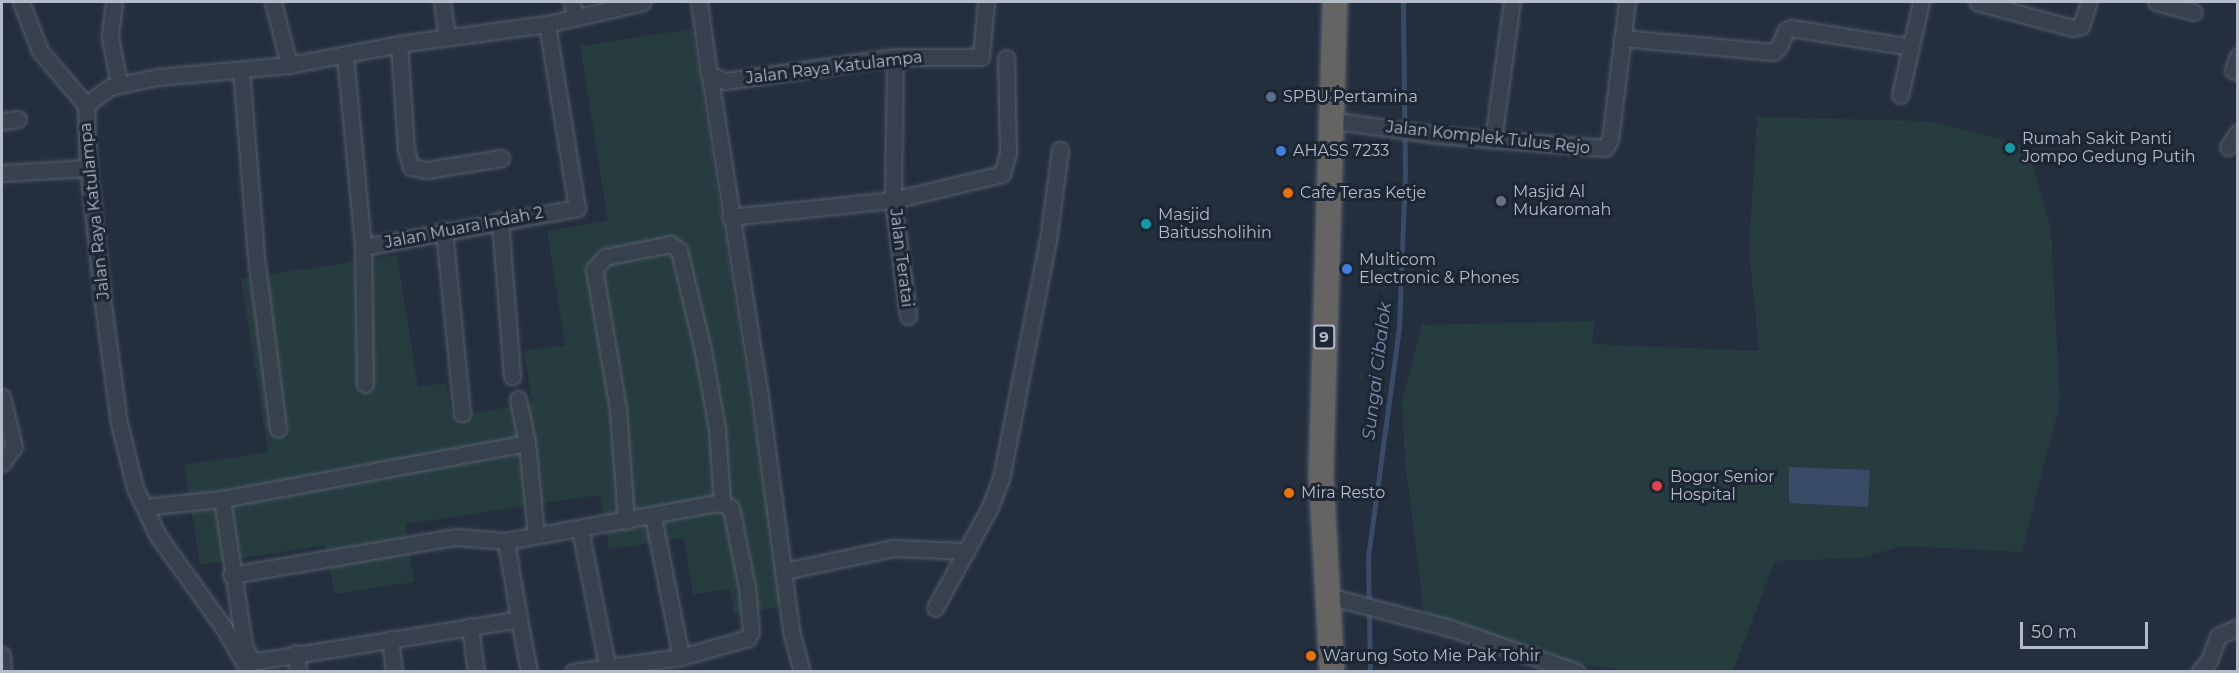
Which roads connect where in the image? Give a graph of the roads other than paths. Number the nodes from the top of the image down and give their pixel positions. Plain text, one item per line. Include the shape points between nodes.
1 (21, 2) edge
2 (114, 2) edge
3 (273, 2) edge
4 (442, 2) edge
5 (572, 2) edge
6 (643, 2) edge
7 (699, 2) edge
8 (986, 2) edge
9 (1335, 2) edge
10 (1512, 2) edge
11 (1627, 2) edge
12 (1921, 2) edge
13 (1977, 2) edge
14 (2089, 2) edge
15 (2156, 2) edge
16 (2194, 12) dead end
17 (575, 17) junction
18 (548, 24) junction
19 (447, 37) junction
20 (1622, 38) junction
21 (399, 44) junction
22 (1911, 47) junction
23 (345, 55) junction
24 (2238, 56) edge
25 (896, 57) junction
26 (1006, 58) dead end
27 (289, 65) junction
28 (241, 70) junction
29 (2238, 72) edge
30 (710, 77) junction
31 (119, 84) junction
32 (1900, 95) dead end
33 (86, 105) junction
34 (18, 118) dead end
35 (1330, 120) junction
36 (2, 121) edge
37 (2238, 132) edge
38 (1493, 140) junction
39 (2228, 147) dead end
40 (1060, 150) dead end
41 (501, 158) dead end
42 (88, 168) junction
43 (2, 173) edge
44 (893, 200) junction
45 (730, 217) junction
46 (500, 220) junction
47 (444, 230) junction
48 (363, 247) junction
49 (908, 316) dead end
50 (512, 377) dead end
51 (365, 384) dead end
52 (2, 397) edge
53 (518, 399) dead end
54 (462, 413) dead end
55 (278, 429) dead end
56 (527, 443) junction
57 (2, 464) edge
58 (222, 499) junction
59 (722, 503) junction
60 (153, 506) dead end
61 (653, 517) junction
62 (626, 521) junction
63 (580, 529) junction
64 (536, 535) junction
65 (506, 541) junction
66 (967, 551) junction
67 (785, 571) junction
68 (231, 575) junction
69 (1328, 596) junction
70 (934, 608) dead end
71 (519, 619) junction
72 (470, 626) junction
73 (2238, 627) edge
74 (390, 639) junction
75 (296, 653) junction
76 (2, 655) edge
77 (681, 657) junction
78 (607, 665) junction
79 (3, 672) edge
80 (249, 672) edge
81 (298, 672) edge
82 (394, 672) edge
83 (476, 672) edge
84 (529, 672) edge
85 (573, 672) edge
86 (802, 672) edge
87 (1332, 672) edge
88 (1577, 672) edge
89 (2199, 672) edge

1 - 33 street via 40,51
2 - 31 street via 110,37
3 - 27 street
4 - 19 street
5 - 17 street
6 - 17 street, Jalan Raya Katulampa
7 - 30 street
8 - 25 street, Jalan Raya Katulampa via 981,57
9 - 35 highway, 9
10 - 38 street
11 - 20 street, Jalan Komplek Tulus Rejo
12 - 22 street
13 - 14 street via 2073,28 2080,26
15 - 16 street
17 - 18 street, Jalan Raya Katulampa
18 - 19 street, Jalan Raya Katulampa
18 - 46 street, Jalan Muara Indah 2 via 577,207
19 - 21 street, Jalan Raya Katulampa
20 - 22 street via 1773,52 1789,28
20 - 38 street, Jalan Komplek Tulus Rejo via 1610,140 1605,148
21 - 23 street, Jalan Raya Katulampa
21 - 41 street via 406,150 411,166 427,170
22 - 32 street
23 - 27 street, Jalan Raya Katulampa
23 - 48 street, Jalan Muara Indah 2
24 - 29 street via 2233,70
25 - 30 street, Jalan Raya Katulampa via 737,80
25 - 44 street, Jalan Teratai
26 - 44 street via 1005,171
27 - 28 street, Jalan Raya Katulampa
28 - 31 street, Jalan Raya Katulampa
28 - 55 street via 256,257
30 - 45 street
31 - 33 street, Jalan Raya Katulampa
33 - 42 street, Jalan Raya Katulampa
34 - 36 street
35 - 38 street, Jalan Komplek Tulus Rejo
35 - 69 highway, 9 via 1321,472
37 - 39 street
40 - 66 street via 1055,204 1007,455 997,493
42 - 43 street
42 - 80 street, Jalan Raya Katulampa via 119,423 135,488 158,536 224,628
44 - 45 street
44 - 49 street, Jalan Teratai
45 - 67 street
46 - 47 street, Jalan Muara Indah 2
46 - 50 street
47 - 48 street, Jalan Muara Indah 2
47 - 54 street
48 - 51 street
52 - 57 street via 14,447
53 - 56 street
56 - 58 street
56 - 64 street
58 - 60 street
58 - 68 street
59 - 61 street
59 - 62 street via 717,429 703,351 679,250 670,244 605,257 594,269 618,409
59 - 77 street via 731,508 735,520 751,634 740,642
61 - 62 street
61 - 77 street
62 - 63 street
63 - 64 street
63 - 78 street
64 - 65 street
65 - 68 street via 456,537
65 - 71 street
66 - 67 street via 893,548
66 - 70 street
67 - 86 street via 791,631
68 - 75 street via 249,657 263,661
69 - 87 highway, 9
69 - 88 street via 1450,628
71 - 72 street
71 - 84 street
72 - 74 street
72 - 83 street
73 - 89 street via 2218,636 2209,661
74 - 75 street
74 - 82 street
75 - 81 street
76 - 79 street
77 - 78 street
78 - 85 street

